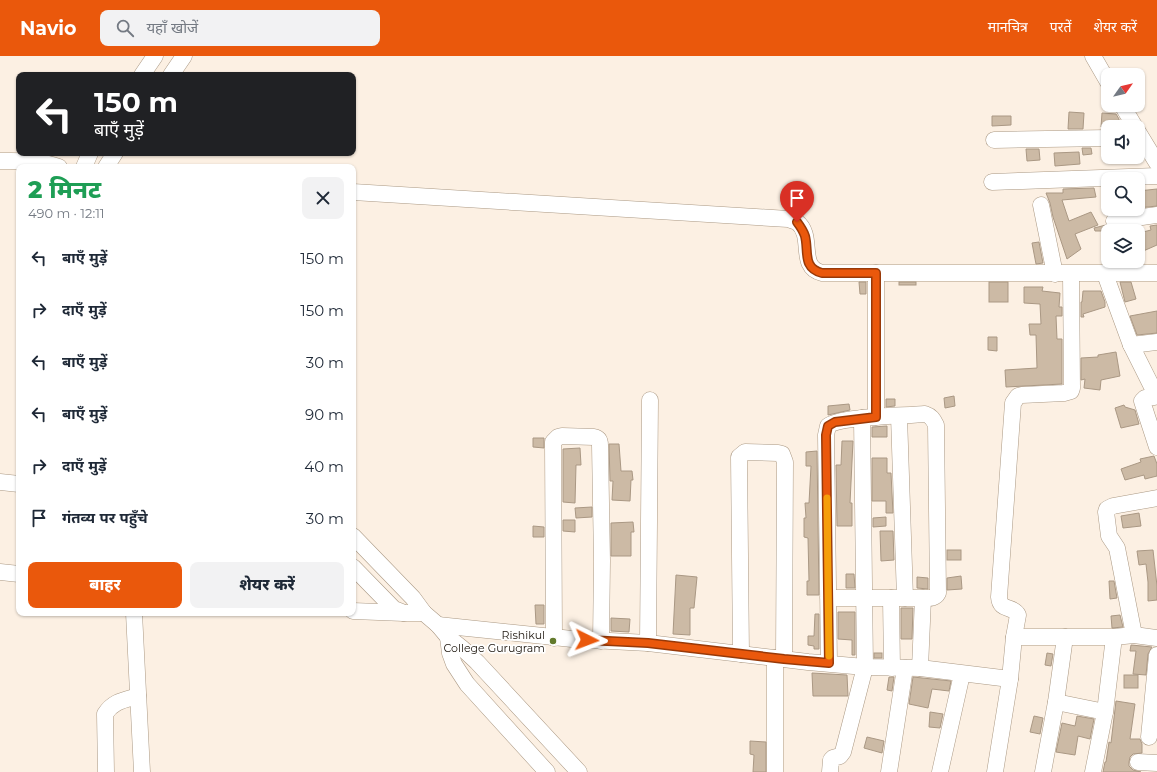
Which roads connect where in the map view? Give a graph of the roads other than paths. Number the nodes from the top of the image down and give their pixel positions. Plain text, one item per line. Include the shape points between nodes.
1 (155, 56) edge
2 (184, 56) edge
3 (1093, 56) edge
4 (1101, 70) edge
5 (144, 72) edge
6 (173, 72) edge
7 (1101, 138) edge
8 (994, 140) dead end
9 (1145, 144) edge
10 (0, 162) edge
11 (1157, 163) edge
12 (48, 164) edge
13 (1157, 176) edge
14 (992, 182) dead end
15 (356, 192) edge
16 (1041, 205) dead end
17 (1157, 215) edge
18 (1114, 221) dead end
19 (876, 273) junction
20 (1157, 273) edge
21 (1063, 274) junction
22 (1105, 274) junction
23 (1157, 342) edge
24 (1131, 345) junction
25 (650, 400) dead end
26 (899, 416) junction
27 (869, 418) junction
28 (1157, 447) edge
29 (0, 482) edge
30 (16, 484) edge
31 (1157, 498) edge
32 (356, 539) edge
33 (356, 570) edge
34 (0, 572) edge
35 (16, 574) edge
36 (828, 598) junction
37 (865, 598) junction
38 (898, 598) junction
39 (923, 598) junction
40 (356, 611) edge
41 (404, 613) junction
42 (424, 613) junction
43 (134, 616) edge
44 (443, 631) junction
45 (1134, 635) junction
46 (1014, 637) junction
47 (1065, 637) junction
48 (1114, 637) junction
49 (554, 638) junction
50 (1157, 638) edge
51 (601, 641) junction
52 (648, 643) junction
53 (740, 654) junction
54 (1157, 655) edge
55 (779, 658) junction
56 (829, 663) junction
57 (865, 667) junction
58 (906, 668) junction
59 (962, 674) junction
60 (1010, 679) junction
61 (138, 696) junction
62 (1056, 702) junction
63 (1105, 712) junction
64 (1149, 737) dead end
65 (1138, 762) dead end
66 (1157, 763) edge
67 (575, 771) edge
68 (945, 771) edge
69 (106, 772) edge
70 (142, 772) edge
71 (547, 772) edge
72 (775, 772) edge
73 (830, 772) edge
74 (888, 772) edge
75 (995, 772) edge
76 (1043, 772) edge
77 (1093, 772) edge

1 - 5 street
2 - 6 street
3 - 4 street
7 - 8 street
9 - 11 street
10 - 12 street via 23,160
13 - 14 street
15 - 19 street via 778,217 797,222 802,228 808,260 814,271
16 - 21 street
17 - 18 street
19 - 21 street
19 - 27 street
20 - 22 street
21 - 22 street
21 - 46 street via 1072,388 1064,393 1018,396 1014,403 999,602 1017,612
22 - 24 street
23 - 24 street
24 - 28 street via 1155,392 1154,397 1145,398 1142,402
25 - 52 street
26 - 27 street
26 - 38 street
26 - 39 street via 925,414 934,419 936,425 938,593 936,597
27 - 36 street via 835,422 826,430
27 - 37 street
29 - 30 street
31 - 45 street via 1113,506 1106,512 1109,536 1117,548
32 - 42 street via 413,598
33 - 41 street via 394,609
34 - 35 street
36 - 37 street
36 - 56 street
37 - 38 street
37 - 57 street
38 - 39 street
38 - 58 street
39 - 58 street
40 - 41 street
41 - 42 street
42 - 44 street
43 - 61 street
44 - 49 street
44 - 67 street via 477,662
44 - 71 street via 454,664 467,684
45 - 48 street
45 - 50 street
46 - 47 street
46 - 60 street
47 - 48 street
47 - 62 street
48 - 63 street
49 - 51 street
49 - 51 street via 554,442 562,436 594,437 600,440
51 - 52 street
52 - 53 street
53 - 55 street
53 - 55 street via 739,457 745,452 778,453 782,454 785,462
54 - 64 street
55 - 56 street
55 - 72 street
56 - 57 street
57 - 58 street
57 - 73 street via 844,752 831,760
58 - 59 street
58 - 74 street
59 - 60 street
59 - 68 street
60 - 75 street
61 - 69 street via 115,703 105,714
61 - 70 street
62 - 63 street
62 - 76 street
63 - 77 street
65 - 66 street

